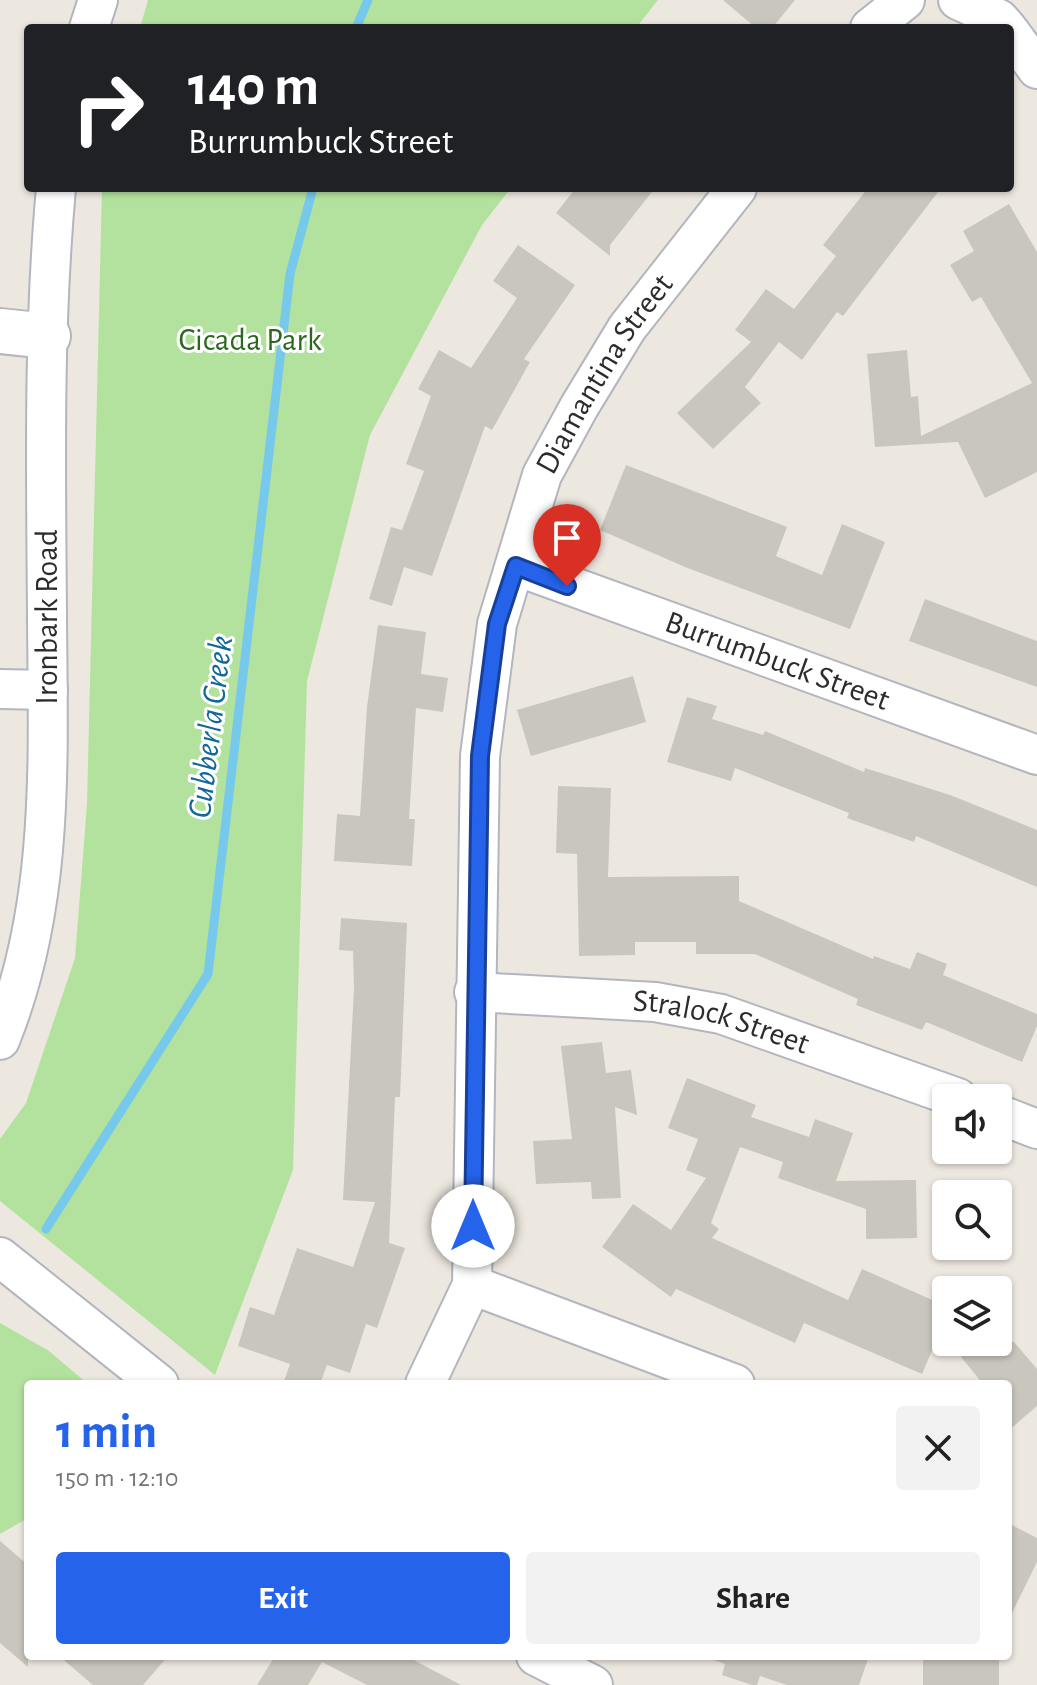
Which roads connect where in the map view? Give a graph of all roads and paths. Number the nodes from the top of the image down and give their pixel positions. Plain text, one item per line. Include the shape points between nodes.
1 (98, 0) edge
2 (905, 0) edge
3 (958, 0) edge
4 (90, 24) edge
5 (875, 24) edge
6 (1003, 24) edge
7 (1014, 38) edge
8 (1037, 69) edge
9 (56, 192) edge
10 (734, 192) edge
11 (0, 331) edge
12 (48, 336) junction
13 (516, 566) junction
14 (0, 689) edge
15 (48, 690) junction
16 (1037, 755) edge
17 (474, 992) junction
18 (0, 1040) edge
19 (932, 1089) edge
20 (1012, 1119) edge
21 (1037, 1129) edge
22 (0, 1257) edge
23 (472, 1285) junction
24 (154, 1380) edge
25 (427, 1380) edge
26 (724, 1380) edge
27 (547, 1669) edge
28 (593, 1685) edge

1 - 4 street
2 - 5 street
3 - 6 street
7 - 8 street
9 - 12 street, Ironbark Road
10 - 13 street, Diamantina Street via 627,328 579,407 542,475
11 - 12 street
12 - 15 street, Ironbark Road
13 - 16 street, Burrumbuck Street
13 - 17 street, Diamantina Street via 497,624 480,756
14 - 15 street
15 - 18 street, Ironbark Road via 40,899 18,995
17 - 19 street, Stralock Street via 655,1002 721,1014
17 - 23 street, Diamantina Street
20 - 21 street
22 - 24 street
23 - 25 street, Diamantina Street
23 - 26 street
27 - 28 street

